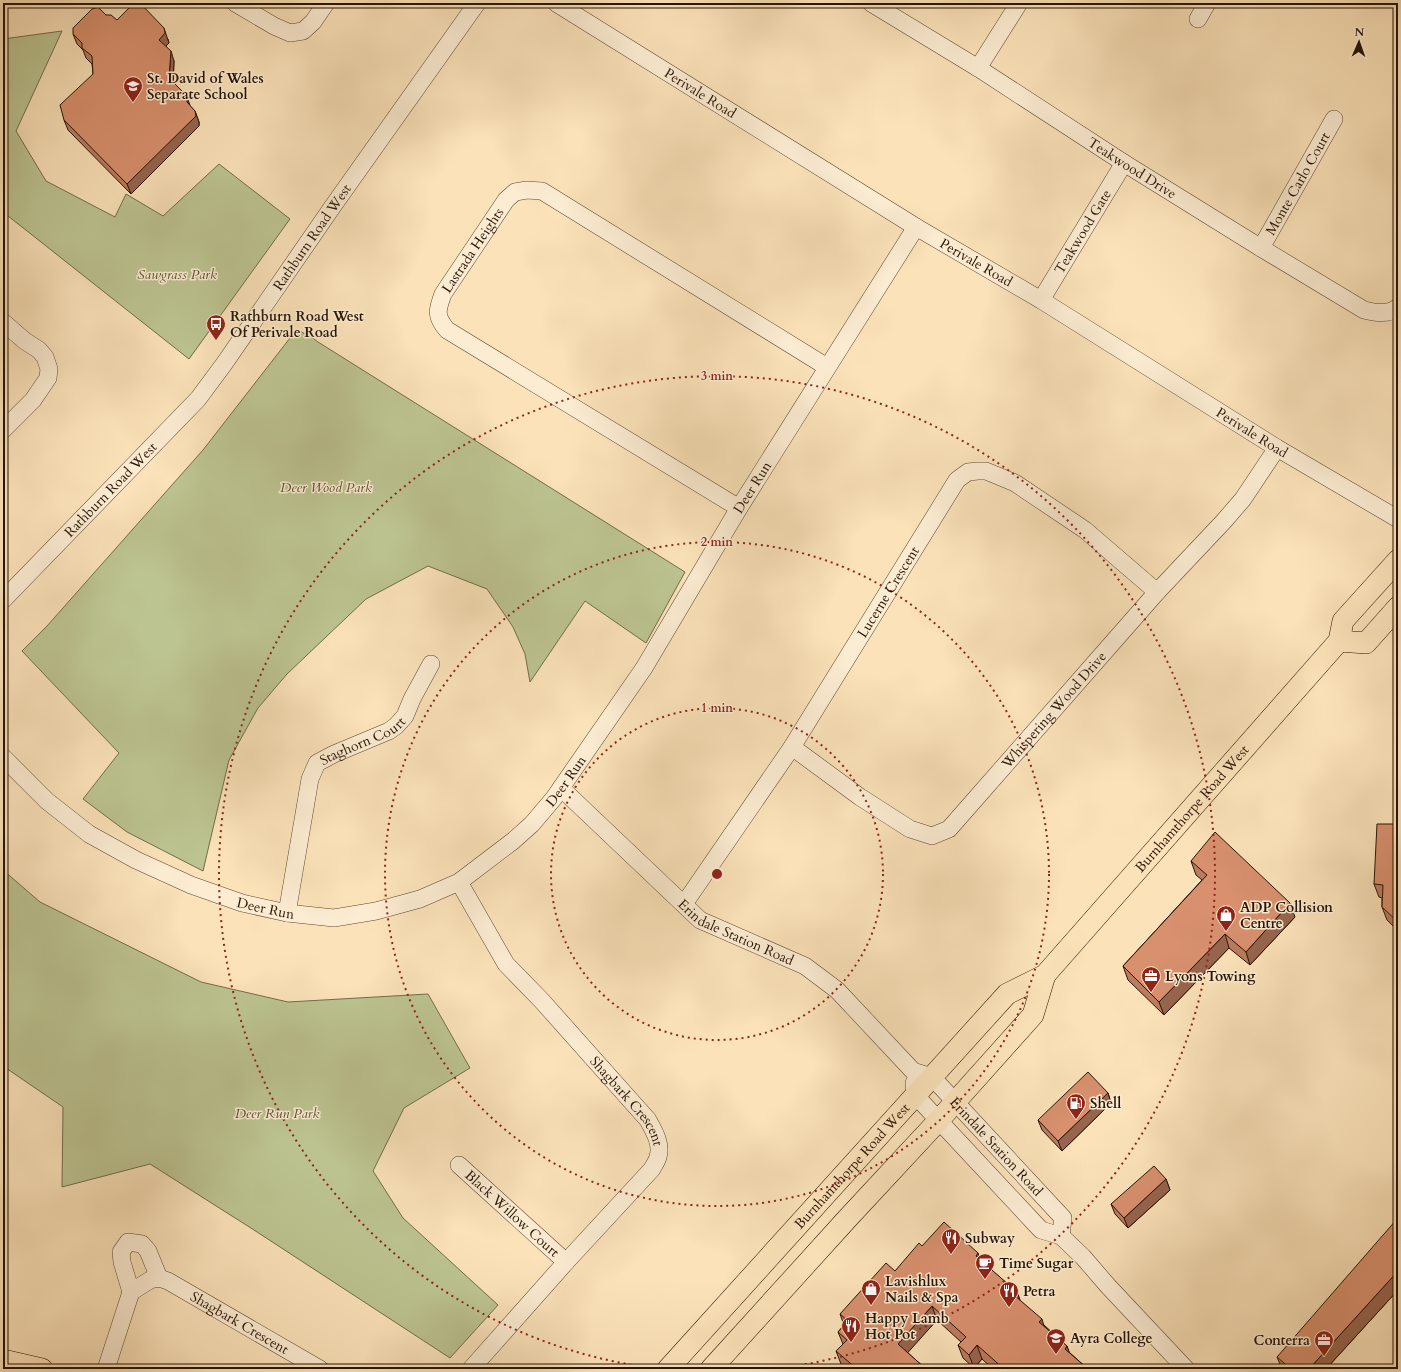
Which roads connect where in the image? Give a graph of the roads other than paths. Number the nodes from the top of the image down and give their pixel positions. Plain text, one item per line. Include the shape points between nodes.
1 (235, 3) edge
2 (326, 3) edge
3 (477, 3) edge
4 (556, 3) edge
5 (871, 3) edge
6 (1019, 3) edge
7 (1207, 3) edge
8 (1198, 19) dead end
9 (978, 68) junction
10 (1334, 119) dead end
11 (1124, 163) junction
12 (916, 227) junction
13 (1261, 248) junction
14 (1041, 300) junction
15 (1398, 307) edge
16 (3, 322) edge
17 (827, 368) junction
18 (3, 430) edge
19 (1277, 448) junction
20 (739, 508) junction
21 (1398, 519) edge
22 (1398, 560) edge
23 (1157, 592) junction
24 (3, 600) edge
25 (1398, 607) edge
26 (1339, 641) junction
27 (431, 664) dead end
28 (792, 748) junction
29 (3, 757) edge
30 (561, 788) junction
31 (458, 882) junction
32 (684, 904) junction
33 (287, 913) junction
34 (1045, 975) junction
35 (913, 1071) junction
36 (932, 1077) junction
37 (915, 1095) junction
38 (955, 1102) junction
39 (939, 1120) junction
40 (459, 1165) dead end
41 (1061, 1236) junction
42 (566, 1262) junction
43 (159, 1278) junction
44 (131, 1292) junction
45 (3, 1360) edge
46 (42, 1369) edge
47 (106, 1369) edge
48 (320, 1369) edge
49 (471, 1369) edge
50 (668, 1369) edge
51 (711, 1369) edge
52 (1186, 1369) edge

1 - 2 street via 290,33 303,31 314,22
3 - 24 street, Rathburn Road West via 198,399
4 - 12 street, Perivale Road
5 - 9 street, Teakwood Drive
6 - 9 street
7 - 8 street
9 - 11 street, Teakwood Drive
10 - 13 street, Monte Carlo Court
11 - 13 street, Teakwood Drive
11 - 14 street, Teakwood Gate
12 - 14 street, Perivale Road
12 - 17 street, Deer Run
13 - 15 street, Teakwood Drive via 1364,310 1380,313 1393,311
14 - 19 street, Perivale Road
16 - 18 street via 39,350 45,357 49,369 48,378 33,400
17 - 20 street, Deer Run
17 - 20 street, Lastrada Heights via 542,191 515,192 506,200 443,294 438,308 439,321 447,330
19 - 21 street, Perivale Road
19 - 23 street, Whispering Wood Drive via 1243,499
20 - 30 street, Deer Run via 644,668
22 - 26 main road via 1343,621
23 - 28 street, Whispering Wood Drive via 949,829 938,834 932,836 910,829
23 - 28 street, Lucerne Crescent via 1085,530 1015,483 986,471 968,472 957,480
25 - 26 main road via 1366,643
26 - 34 main road, Burnhamthorpe Road West
27 - 33 street, Staghorn Court via 405,716 393,728 317,763 310,779
28 - 32 street, Lucerne Crescent
29 - 33 street, Deer Run via 47,801 89,834 136,860 191,885 242,902
30 - 31 street, Deer Run via 532,824 491,859
30 - 32 street, Erindale Station Road
31 - 33 street, Deer Run via 420,899 376,911 334,918
31 - 42 street, Shagbark Crescent via 506,964 648,1120 656,1133 658,1158 652,1168
32 - 35 street, Erindale Station Road via 700,920 805,966 837,990
34 - 36 main road, Burnhamthorpe Road West via 1008,994
34 - 38 main road, Burnhamthorpe Road West via 1033,1015
35 - 36 street, Erindale Station Road
35 - 37 street
36 - 37 main road, Burnhamthorpe Road West
36 - 38 street, Erindale Station Road
37 - 39 street, Erindale Station Road
37 - 50 main road, Burnhamthorpe Road West
38 - 39 main road, Burnhamthorpe Road West
38 - 41 street, Erindale Station Road via 1063,1218
39 - 41 street, Erindale Station Road via 1041,1230
39 - 51 main road, Burnhamthorpe Road West
40 - 42 street, Black Willow Court
41 - 52 street, Erindale Station Road
42 - 49 street, Shagbark Crescent
43 - 44 street via 150,1280
43 - 44 street via 148,1251 142,1244 128,1242 121,1252
43 - 48 street, Shagbark Crescent
44 - 47 street
45 - 46 main road

